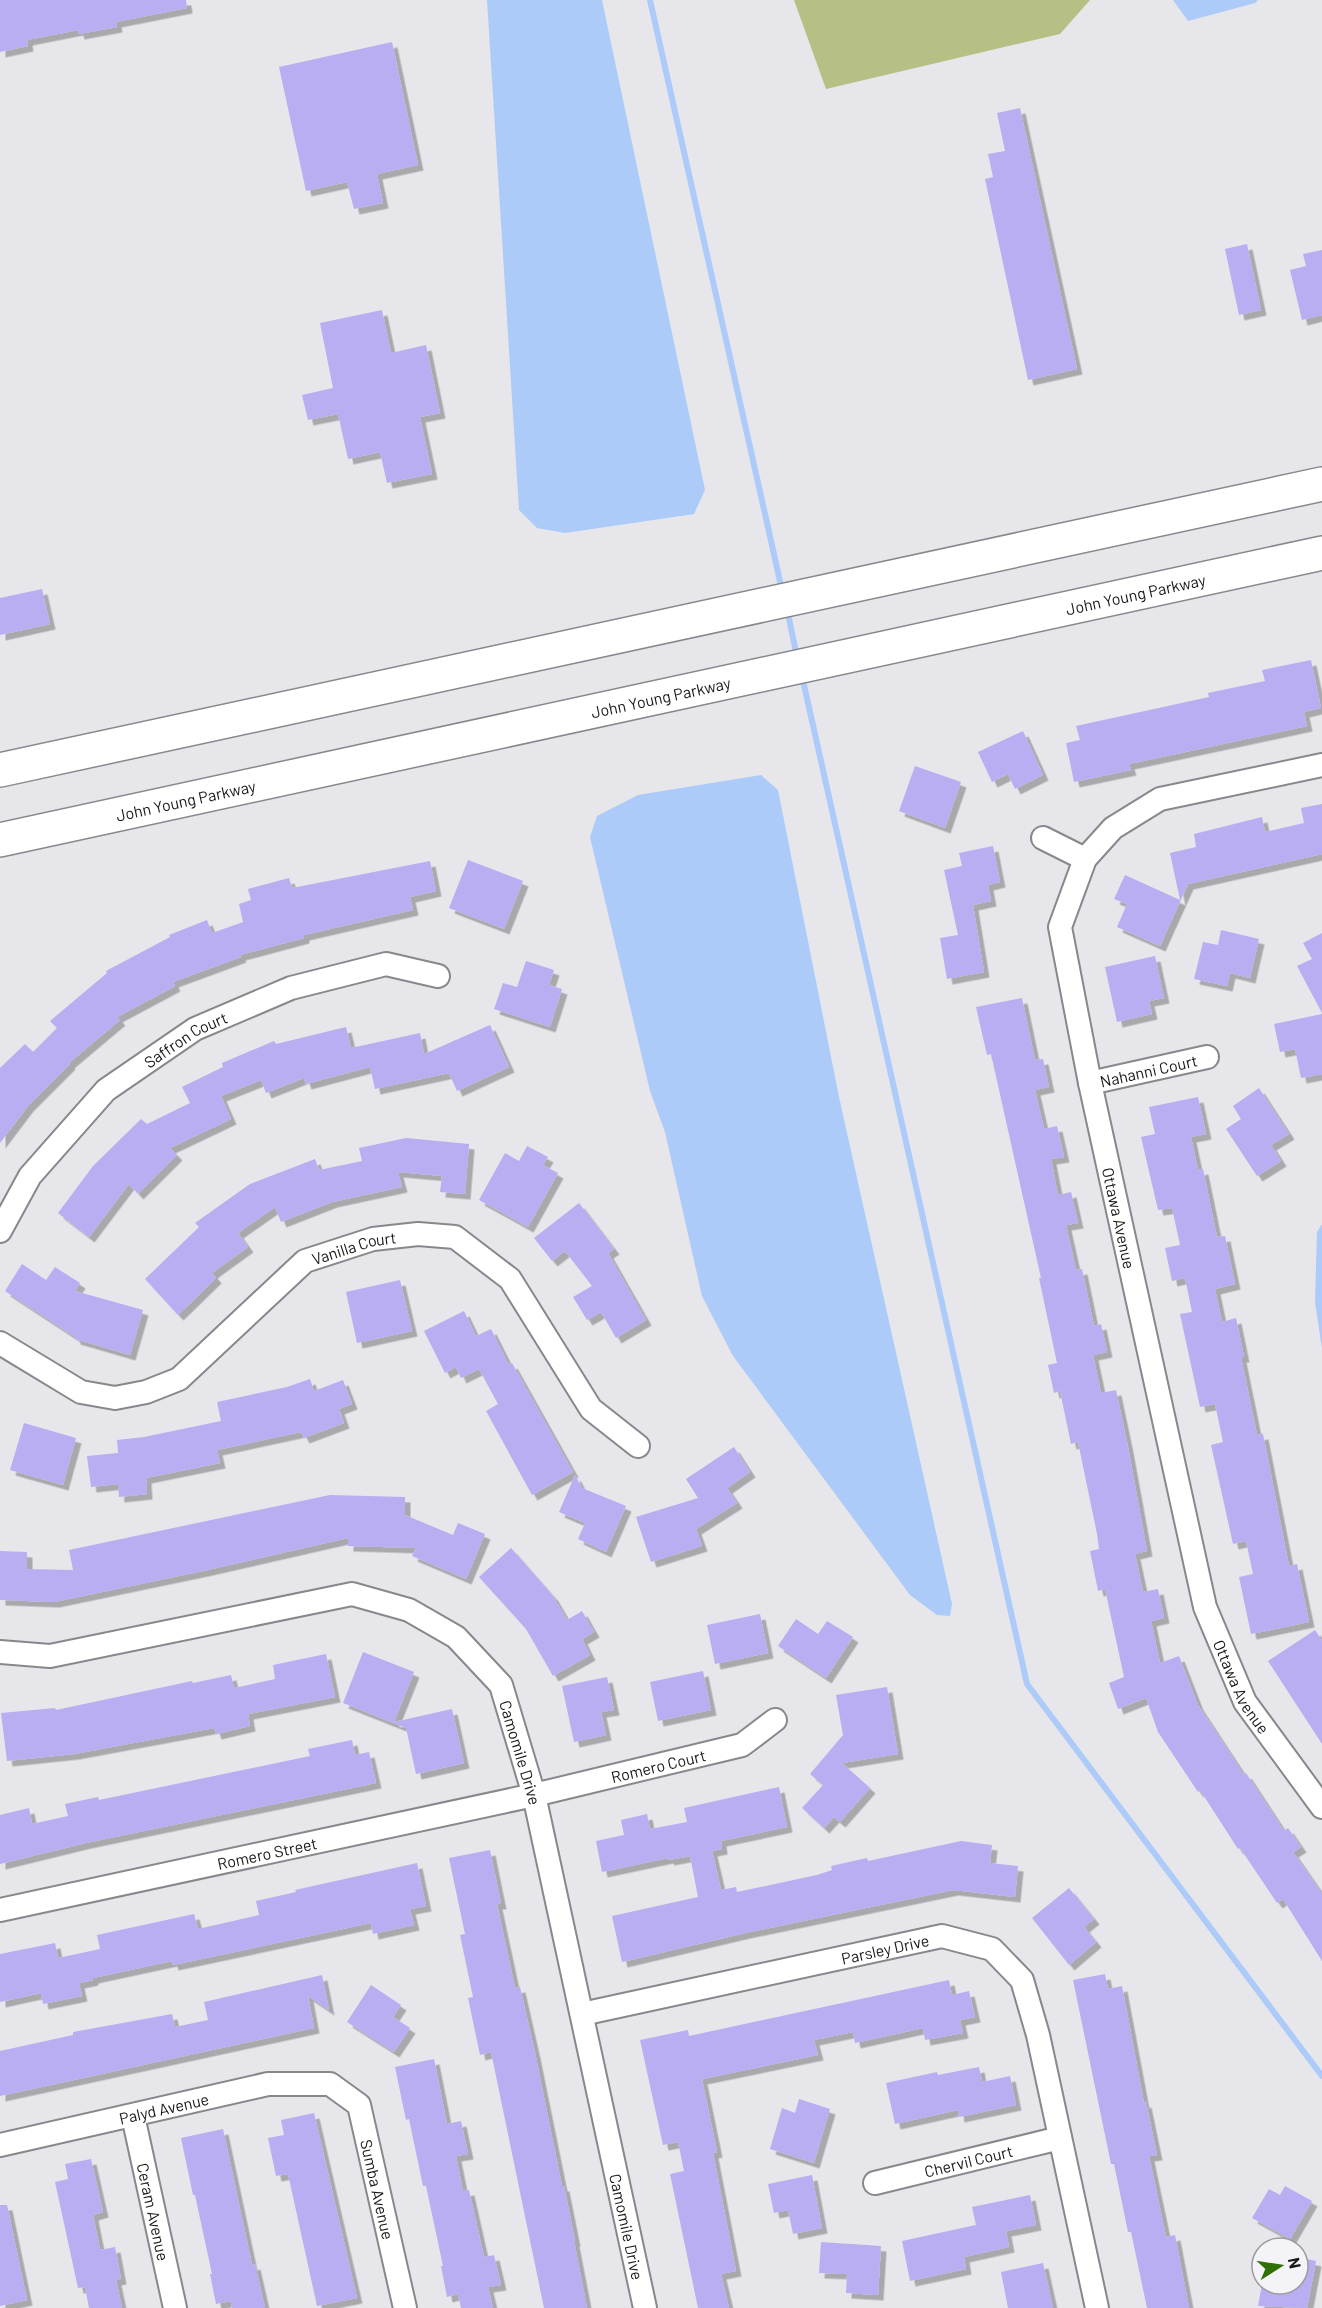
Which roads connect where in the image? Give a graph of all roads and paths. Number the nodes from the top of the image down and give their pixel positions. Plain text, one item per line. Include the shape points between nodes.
1 (1322, 484) edge
2 (1322, 553) edge
3 (1322, 765) edge
4 (0, 770) edge
5 (1043, 838) dead end
6 (0, 840) edge
7 (1085, 859) junction
8 (438, 976) dead end
9 (1208, 1057) dead end
10 (1090, 1083) junction
11 (0, 1231) edge
12 (0, 1343) edge
13 (638, 1446) dead end
14 (0, 1652) edge
15 (775, 1720) dead end
16 (534, 1795) junction
17 (1322, 1807) edge
18 (0, 1910) edge
19 (582, 2014) junction
20 (330, 2084) joint
21 (133, 2116) junction
22 (1060, 2138) junction
23 (0, 2145) edge
24 (875, 2183) dead end
25 (175, 2308) edge
26 (405, 2308) edge
27 (645, 2308) edge
28 (1097, 2308) edge

1 - 4 highway
2 - 6 highway, John Young Parkway
3 - 7 street, Ottawa Avenue via 1160,799 1113,828
5 - 7 street
7 - 10 street, Ottawa Avenue via 1060,927
8 - 11 street, Saffron Court via 386,964 291,988 195,1029 106,1090 30,1176
9 - 10 street, Nahanni Court
10 - 17 street, Ottawa Avenue via 1205,1608 1245,1702
12 - 13 street, Vanilla Court via 81,1392 115,1398 146,1392 179,1379 305,1261 373,1239 418,1234 455,1237 510,1279 591,1409
14 - 16 street, Camomile Drive via 50,1656 352,1594 364,1597 409,1610 456,1637 501,1685
15 - 16 street, Romero Court via 742,1745
16 - 18 street, Romero Street
16 - 19 street, Camomile Drive
19 - 22 street, Parsley Drive via 942,1936 992,1949 1022,1980
19 - 27 street, Camomile Drive
20 - 21 street, Palyd Avenue via 268,2084
20 - 26 street, Sumba Avenue via 359,2105
21 - 23 street, Palyd Avenue
21 - 25 street, Ceram Avenue
22 - 24 street, Chervil Court
22 - 28 street, Parsley Drive

